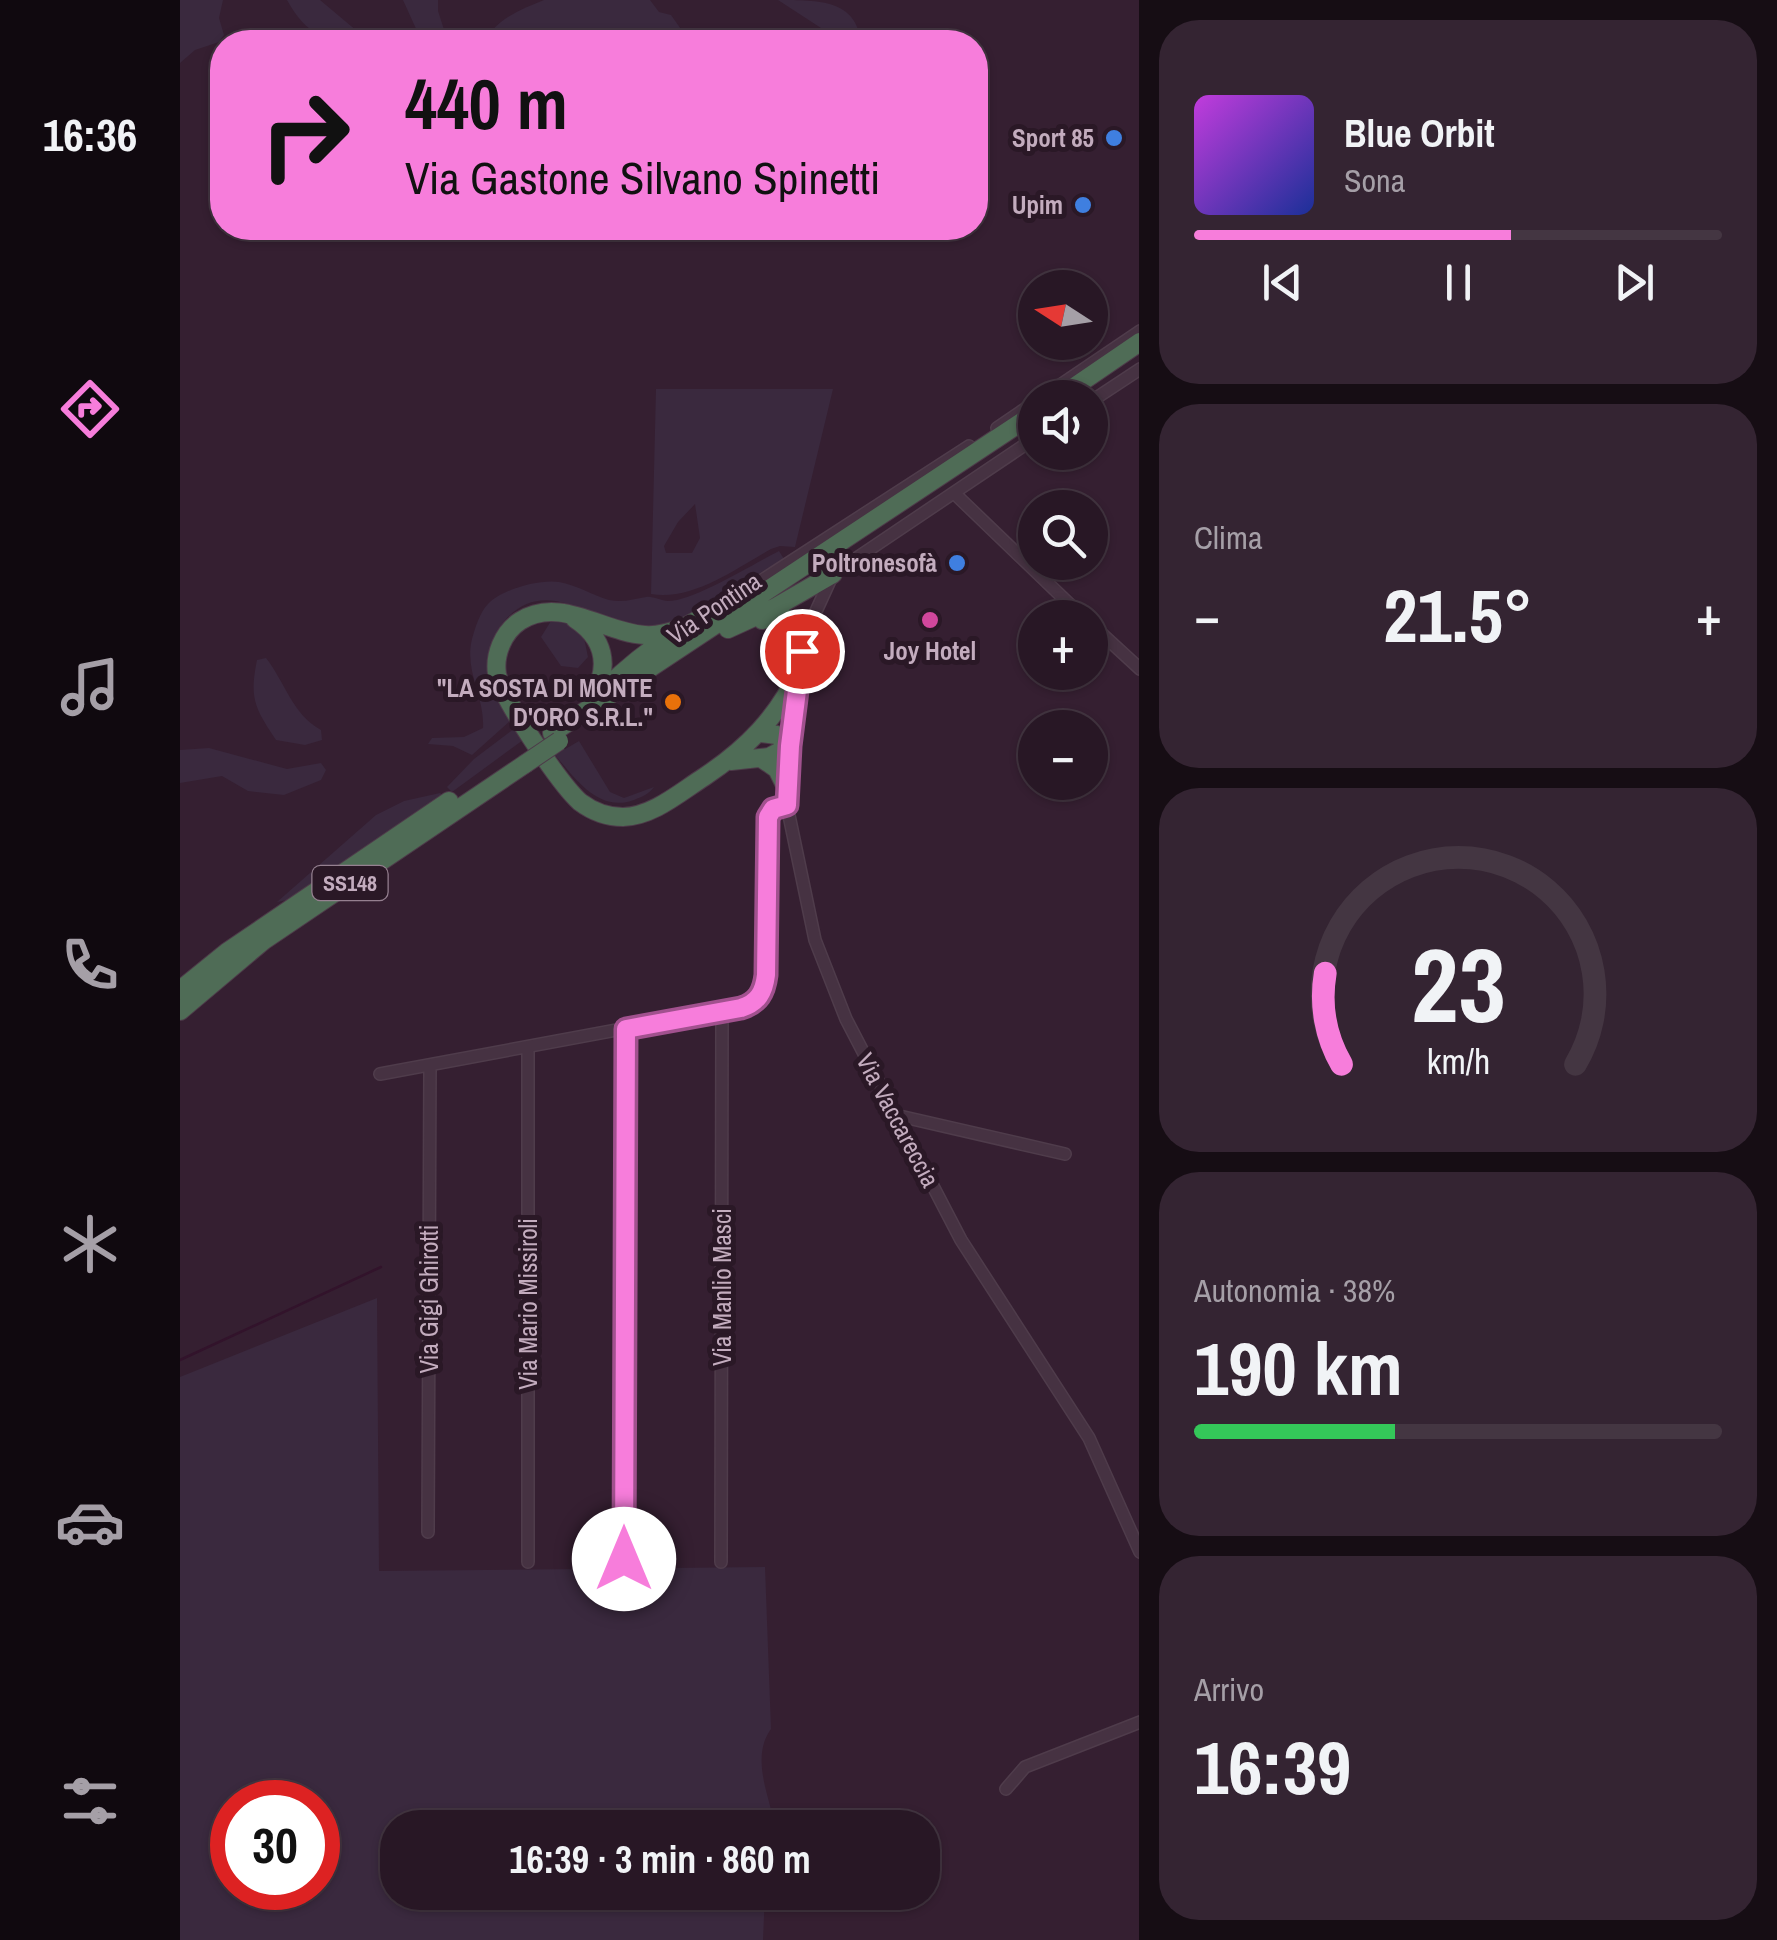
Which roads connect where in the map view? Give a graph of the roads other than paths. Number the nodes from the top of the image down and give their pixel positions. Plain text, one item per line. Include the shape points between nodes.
1 (1139, 331) edge
2 (1139, 343) edge
3 (1139, 357) edge
4 (1139, 369) edge
5 (1067, 380) edge
6 (1098, 380) edge
7 (1103, 380) edge
8 (1108, 382) edge
9 (1018, 413) edge
10 (1018, 424) edge
11 (1018, 436) edge
12 (1018, 450) edge
13 (954, 493) junction
14 (834, 574) junction
15 (774, 587) junction
16 (1065, 600) edge
17 (716, 609) junction
18 (566, 614) junction
19 (682, 628) junction
20 (728, 629) junction
21 (1108, 640) edge
22 (804, 646) junction
23 (1139, 668) edge
24 (799, 670) junction
25 (590, 701) junction
26 (760, 733) junction
27 (555, 736) junction
28 (790, 746) junction
29 (761, 758) junction
30 (522, 759) junction
31 (726, 762) junction
32 (786, 796) junction
33 (180, 990) edge
34 (180, 1011) edge
35 (722, 1012) junction
36 (626, 1029) junction
37 (528, 1047) junction
38 (430, 1066) junction
39 (380, 1074) dead end
40 (895, 1115) junction
41 (1066, 1154) dead end
42 (428, 1532) dead end
43 (1139, 1550) edge
44 (624, 1559) dead end
45 (528, 1562) dead end
46 (722, 1562) dead end
47 (1139, 1722) edge
48 (1006, 1788) dead end

1 - 5 street, Via Pontina
2 - 6 highway
3 - 7 highway
4 - 8 street
9 - 17 street, Via Pontina
10 - 15 highway, Via Pontina / SS148
11 - 20 highway, Via Pontina / SS148
12 - 13 street
13 - 14 street
13 - 16 street
14 - 20 highway
14 - 22 street, Via Vaccareccia
15 - 17 highway
15 - 27 highway, Via Pontina / SS148
17 - 19 highway
18 - 19 highway via 642,635
18 - 25 highway via 601,648 602,675
18 - 31 highway via 518,622 502,641 496,669 506,696 578,800 605,814 638,814
19 - 25 highway
20 - 22 highway via 786,616 797,624
20 - 27 highway, Via Pontina / SS148
21 - 23 street
22 - 24 street, Via Vaccareccia
24 - 26 highway
24 - 28 street, Via Vaccareccia
25 - 27 highway
26 - 28 highway via 780,736
26 - 31 highway
27 - 30 highway, Via Pontina / SS148
28 - 29 highway
28 - 32 street, Via Vaccareccia
29 - 31 highway
29 - 32 highway via 776,770
30 - 33 highway, Via Pontina / SS148 via 243,940
30 - 34 highway, Via Pontina / SS148 via 263,941
32 - 35 street via 768,817 764,987 751,1004
32 - 40 street, Via Vaccareccia via 821,960
35 - 36 street
35 - 46 street, Via Manlio Masci
36 - 37 street
36 - 44 street
37 - 38 street
37 - 45 street, Via Mario Missiroli
38 - 39 street
38 - 42 street, Via Gigi Ghirotti
40 - 41 street
40 - 43 street, Via Vaccareccia via 974,1262 1089,1438
47 - 48 street via 1025,1767

